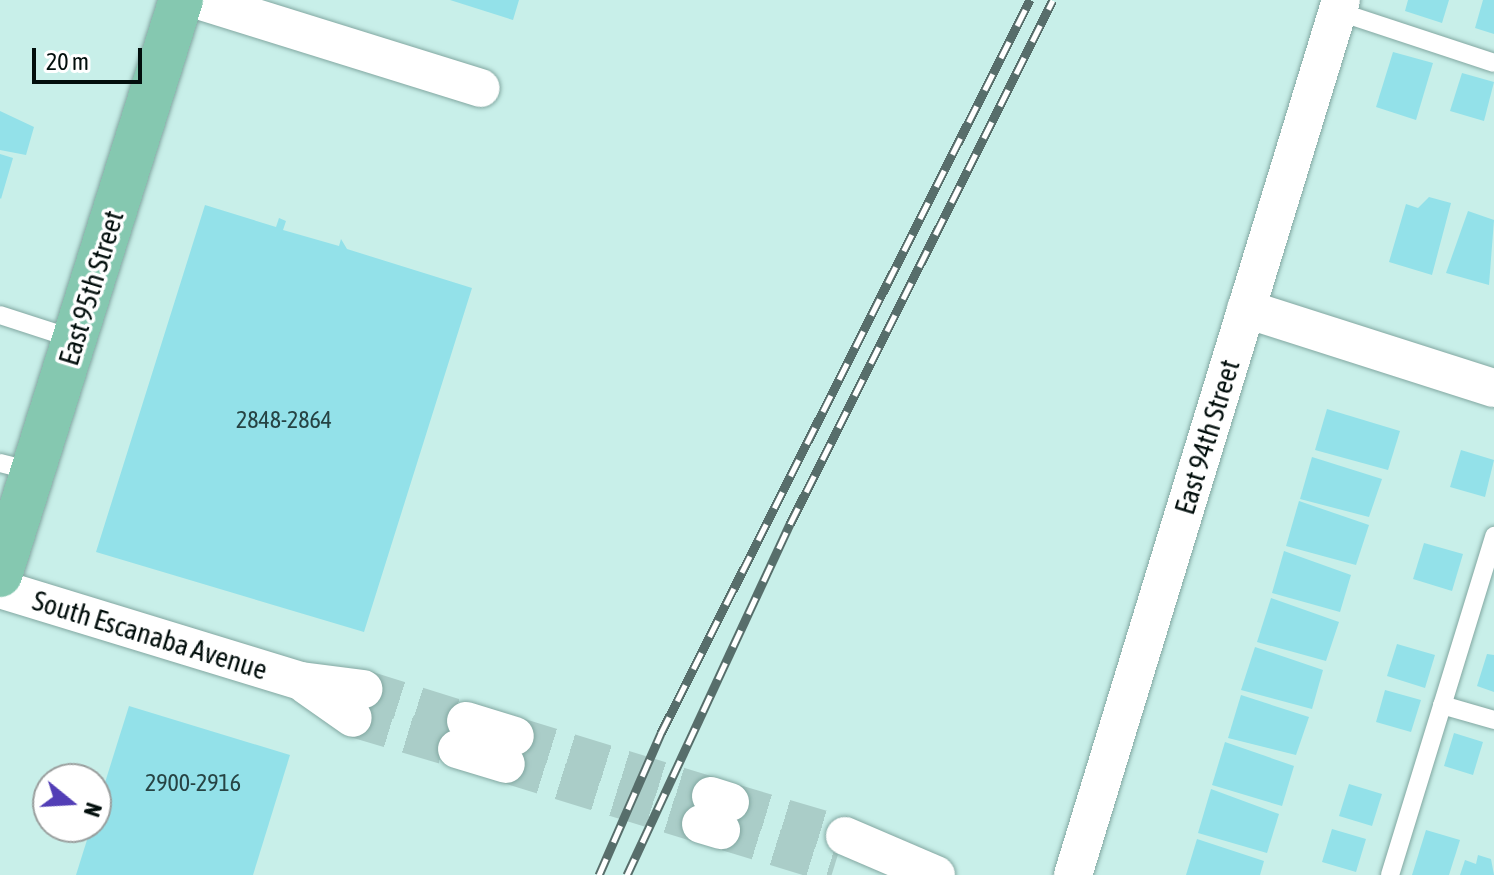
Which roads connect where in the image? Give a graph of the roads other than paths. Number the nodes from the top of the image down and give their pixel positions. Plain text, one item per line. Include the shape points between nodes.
1 (181, 0) edge
2 (198, 0) edge
3 (1339, 6) edge
4 (1494, 63) edge
5 (481, 88) dead end
6 (1246, 309) junction
7 (0, 315) edge
8 (74, 339) junction
9 (1494, 388) edge
10 (16, 467) edge
11 (1494, 536) edge
12 (0, 575) edge
13 (0, 589) edge
14 (358, 704) tunnel mouth
15 (1442, 705) junction
16 (1494, 720) edge
17 (461, 735) tunnel mouth
18 (510, 750) tunnel mouth
19 (840, 851) tunnel mouth
20 (936, 875) edge
21 (1073, 875) edge
22 (1390, 875) edge

1 - 8 main road, East 95th Street
2 - 5 street
3 - 4 lane
3 - 6 street, East 94th Street
6 - 9 street
6 - 21 street, East 94th Street
7 - 8 lane
8 - 10 main road, East 95th Street
10 - 12 main road, East 95th Street
11 - 15 lane
13 - 14 street, South Escanaba Avenue via 301,681
15 - 16 lane
15 - 22 lane
17 - 18 street
19 - 20 street

